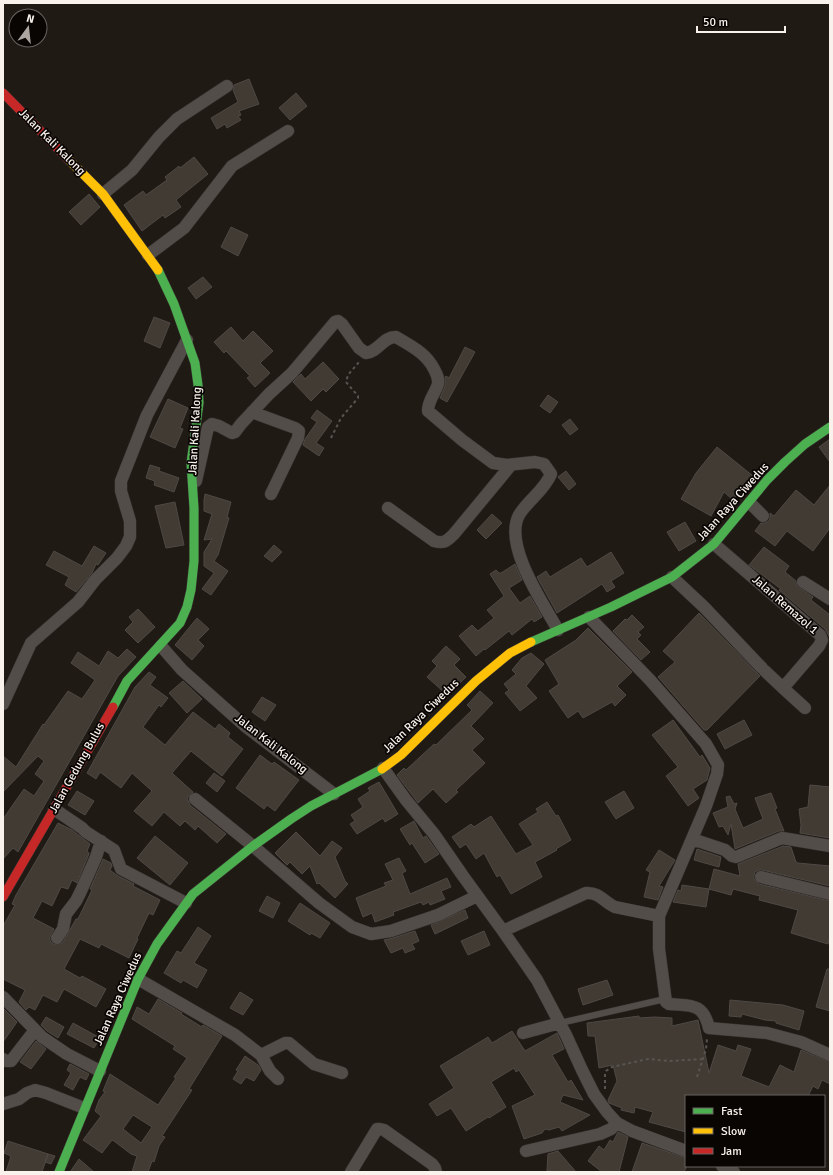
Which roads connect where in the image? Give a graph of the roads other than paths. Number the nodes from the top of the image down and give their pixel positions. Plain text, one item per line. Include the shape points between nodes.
1 (227, 86) dead end
2 (3, 93) edge
3 (288, 130) dead end
4 (103, 194) junction
5 (148, 255) junction
6 (187, 340) junction
7 (252, 412) junction
8 (830, 426) edge
9 (510, 465) junction
10 (194, 492) junction
11 (271, 494) dead end
12 (750, 503) junction
13 (388, 508) dead end
14 (763, 516) dead end
15 (714, 544) junction
16 (672, 576) junction
17 (803, 582) dead end
18 (830, 599) edge
19 (589, 617) junction
20 (558, 630) junction
21 (161, 646) junction
22 (783, 688) junction
23 (3, 704) edge
24 (805, 708) dead end
25 (383, 768) junction
26 (334, 794) junction
27 (195, 799) dead end
28 (54, 809) junction
29 (692, 839) junction
30 (101, 841) junction
31 (253, 846) junction
32 (830, 846) edge
33 (762, 877) dead end
34 (830, 894) edge
35 (477, 896) junction
36 (3, 897) edge
37 (186, 903) junction
38 (659, 916) junction
39 (503, 931) junction
40 (57, 938) dead end
41 (138, 979) junction
42 (3, 997) edge
43 (665, 999) junction
44 (560, 1023) junction
45 (36, 1030) junction
46 (523, 1033) dead end
47 (261, 1055) junction
48 (830, 1055) edge
49 (3, 1059) edge
50 (100, 1071) junction
51 (342, 1073) dead end
52 (278, 1078) dead end
53 (3, 1104) edge
54 (84, 1108) junction
55 (617, 1124) junction
56 (526, 1151) dead end
57 (685, 1151) edge
58 (724, 1167) edge
59 (59, 1172) edge
60 (351, 1172) edge
61 (436, 1172) edge
62 (734, 1172) edge

1 - 4 street via 177,118 132,170
2 - 4 street, Jalan Kali Kalong
3 - 5 street via 232,166 184,228
4 - 5 street, Jalan Kali Kalong
5 - 6 street, Jalan Kali Kalong via 174,304
6 - 10 street, Jalan Kali Kalong via 195,363 199,403 191,463
6 - 23 street via 147,415 121,481 121,491 130,521 130,537 126,546 78,602 32,643
7 - 9 street via 292,373 338,321 366,353 371,353 392,337 418,350 427,358 438,377 438,385 428,403 428,411 493,462
7 - 10 street via 235,432 212,424 208,427
7 - 11 street via 299,431
8 - 12 street, Jalan Raya Ciwedus via 785,462
9 - 13 street via 454,534 443,543 434,541
9 - 20 street via 535,462 544,464 551,474 547,483 518,517 516,544 521,562
10 - 21 street, Jalan Kali Kalong via 194,562 191,590 180,623
12 - 14 street
12 - 15 street, Jalan Raya Ciwedus
15 - 16 street, Jalan Raya Ciwedus
15 - 22 street, Jalan Remazol 1 via 820,635 822,640 819,646
16 - 19 street, Jalan Raya Ciwedus
16 - 22 street
17 - 18 street
19 - 20 street, Jalan Raya Ciwedus
19 - 29 street via 706,744 718,764 716,779
20 - 25 street, Jalan Raya Ciwedus via 510,653 494,665 401,755
21 - 26 street, Jalan Kali Kalong via 182,670 245,726
21 - 28 street, Jalan Gedung Bulus via 127,681
22 - 24 street
25 - 26 street, Jalan Raya Ciwedus
25 - 35 street via 434,834
26 - 31 street, Jalan Raya Ciwedus
27 - 31 street
28 - 30 street
28 - 36 street, Jalan Gedung Bulus
29 - 32 street via 726,850 736,857 782,838
29 - 38 street
30 - 37 street via 114,850 121,869
30 - 40 street via 96,858 76,901 66,914 63,929
31 - 35 street via 337,917 352,927 371,934 391,931 438,915
31 - 37 street, Jalan Raya Ciwedus via 208,881
33 - 34 street
35 - 39 street
37 - 41 street, Jalan Raya Ciwedus via 156,944
38 - 39 street via 615,907 594,893 586,893
38 - 43 street via 659,949
39 - 44 street via 537,980
41 - 47 street via 235,1035
41 - 50 street, Jalan Raya Ciwedus
42 - 45 street
43 - 44 lane
43 - 48 street via 669,1004 698,1007 702,1010 709,1028 781,1036
44 - 46 street
44 - 55 street via 599,1101
45 - 49 street via 11,1061
45 - 50 street via 67,1054
47 - 51 street via 285,1043 314,1064
47 - 52 street via 270,1071
50 - 54 street, Jalan Raya Ciwedus
53 - 54 street via 35,1090
54 - 59 street, Jalan Raya Ciwedus
55 - 56 street via 600,1134
55 - 57 street
58 - 62 street
60 - 61 street via 380,1128 432,1164

